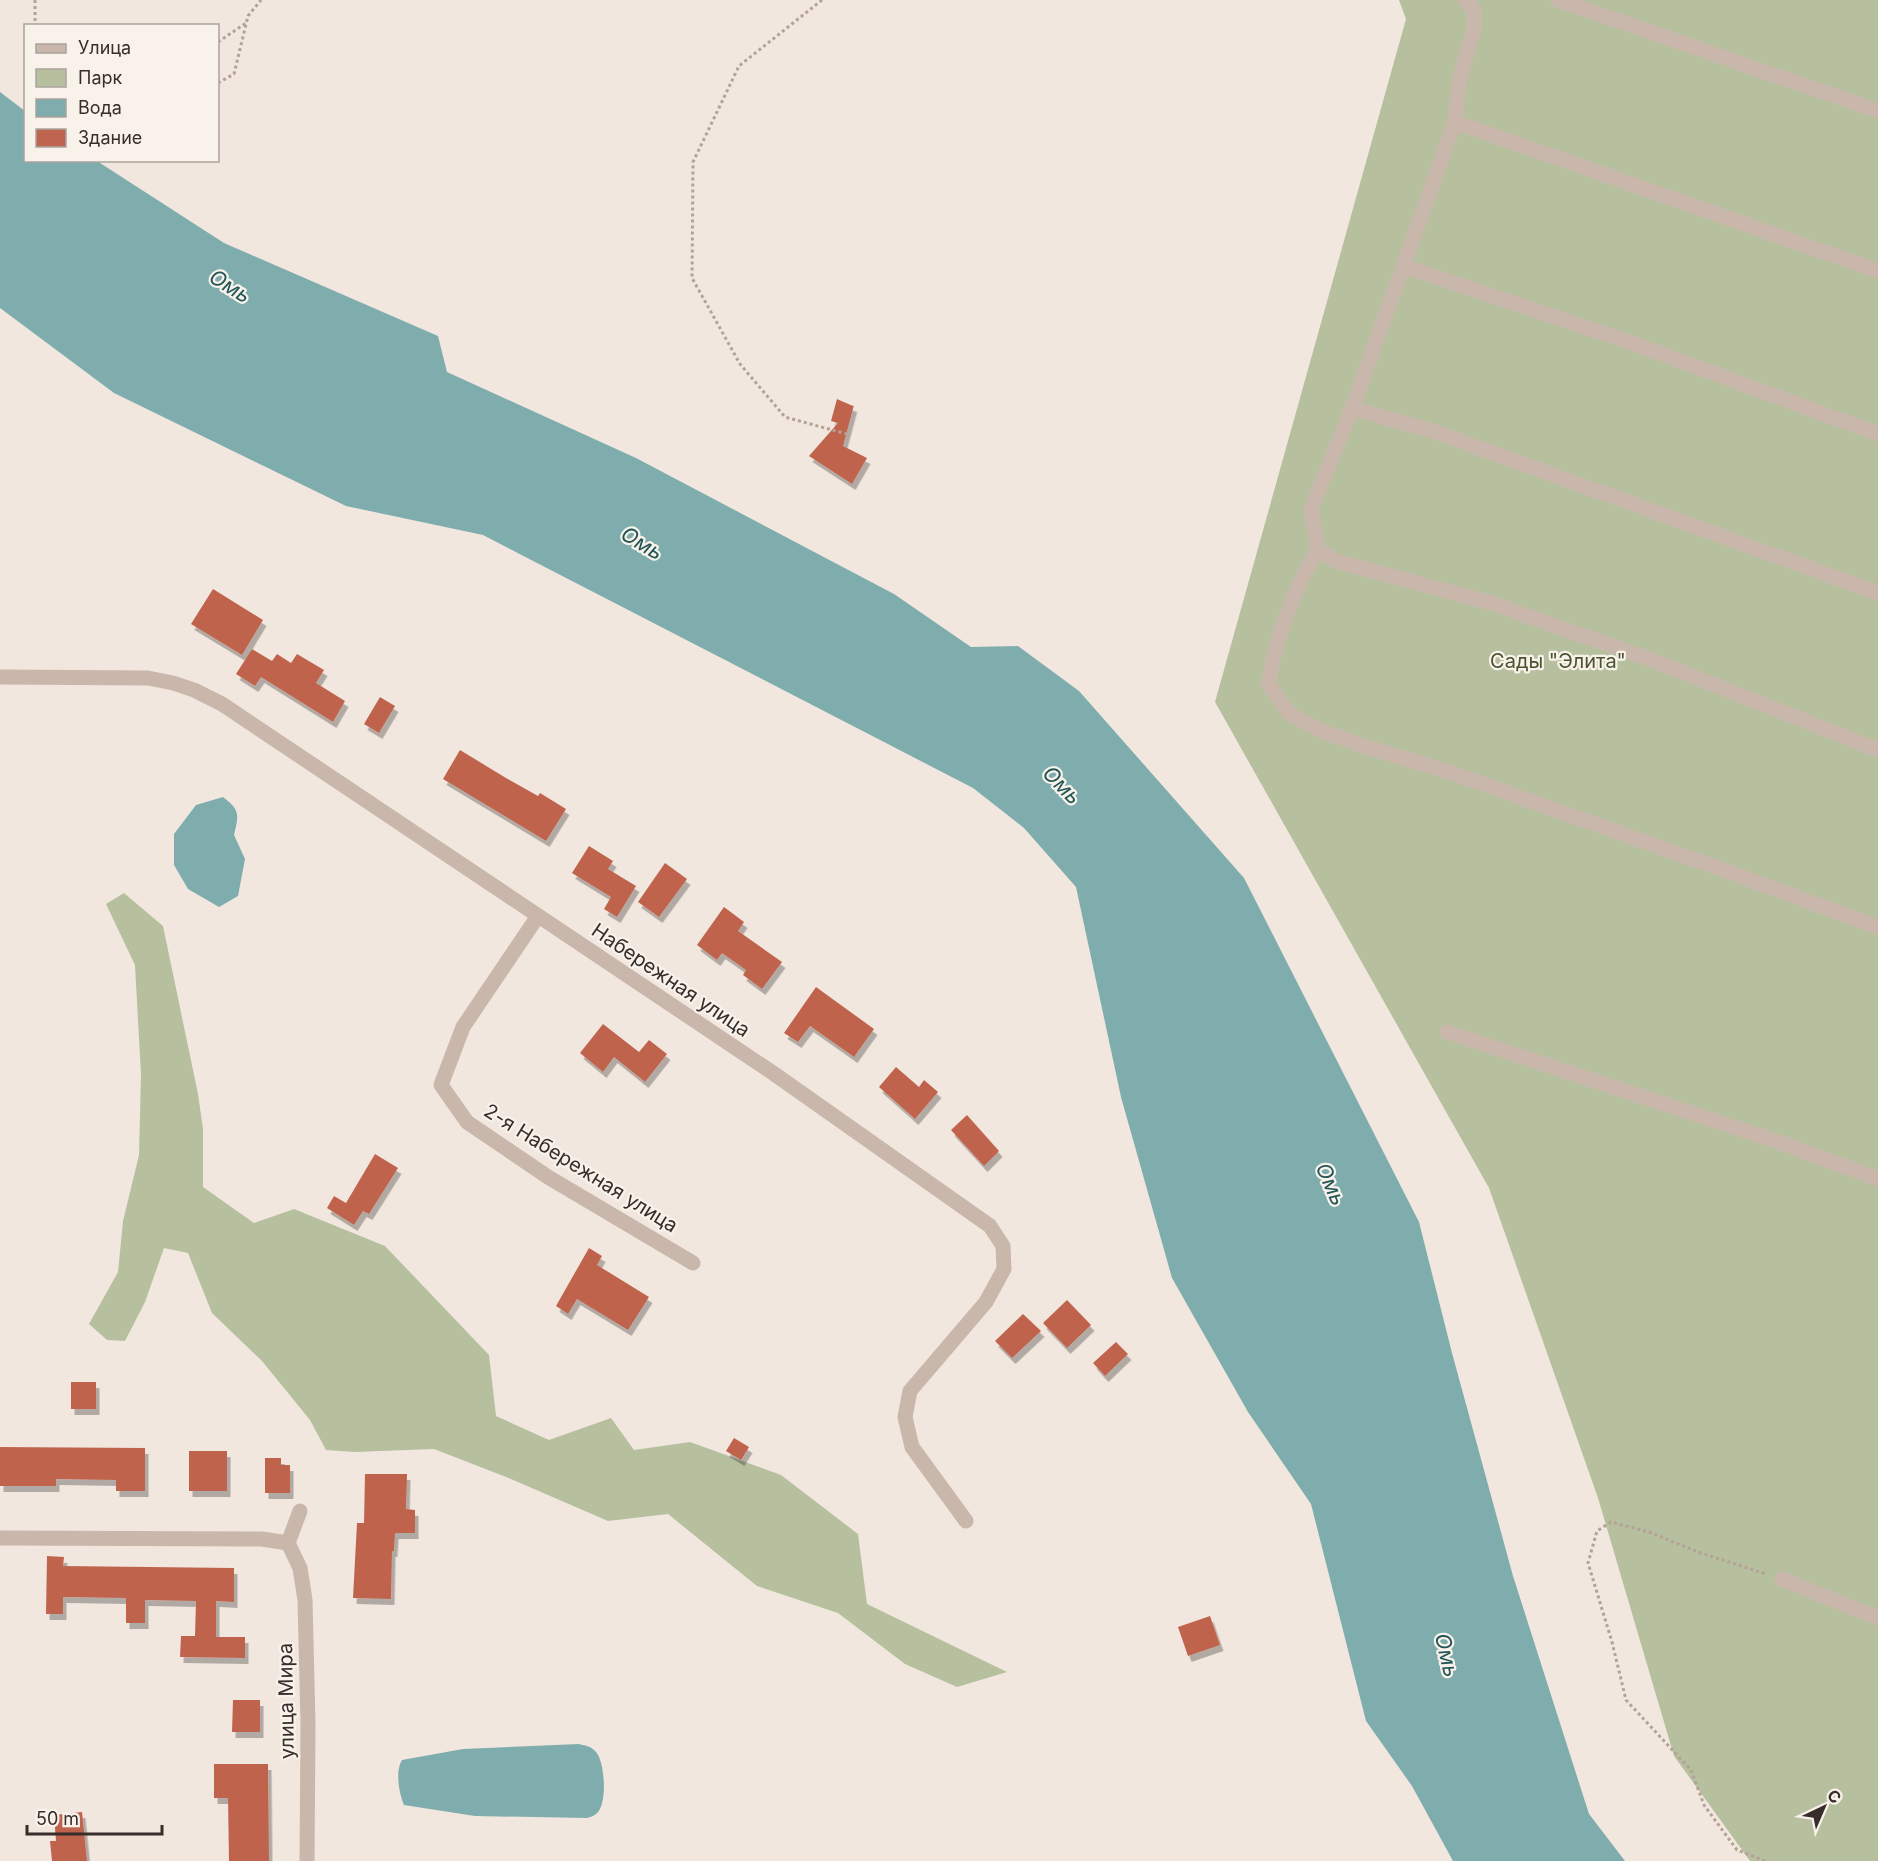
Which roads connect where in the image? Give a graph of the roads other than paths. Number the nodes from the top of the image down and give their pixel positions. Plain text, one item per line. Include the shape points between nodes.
1 (1465, 0) edge
2 (1558, 0) edge
3 (1878, 111) edge
4 (1455, 122) junction
5 (1404, 266) junction
6 (1878, 271) edge
7 (1352, 408) junction
8 (1878, 434) edge
9 (1318, 550) junction
10 (1878, 592) edge
11 (0, 677) edge
12 (1878, 750) edge
13 (538, 916) junction
14 (1878, 927) edge
15 (1447, 1032) dead end
16 (1878, 1179) edge
17 (693, 1263) dead end
18 (300, 1511) dead end
19 (966, 1521) dead end
20 (0, 1538) edge
21 (288, 1543) junction
22 (1782, 1578) road end
23 (1878, 1618) edge
24 (307, 1861) edge

1 - 4 street via 1474,10 1474,30 1459,80
2 - 3 street
4 - 5 street
4 - 6 street
5 - 7 street
5 - 8 street via 1632,343
7 - 9 street via 1311,509
7 - 10 street via 1436,432
9 - 12 street via 1336,561 1491,603 1652,660
9 - 14 street via 1308,566 1271,662 1269,685 1289,713 1319,730 1466,778
11 - 13 street, Набережная улица via 148,678 194,690 222,704
13 - 17 street, 2-я Набережная улица via 463,1027 441,1085 467,1122 548,1177
13 - 19 street, Набережная улица via 773,1073 990,1226 1003,1246 1004,1269 986,1302 910,1391 905,1417 912,1448
15 - 16 street via 1779,1142
18 - 21 street
20 - 21 street via 262,1539
21 - 24 street, улица Мира via 300,1568 305,1600
22 - 23 street

